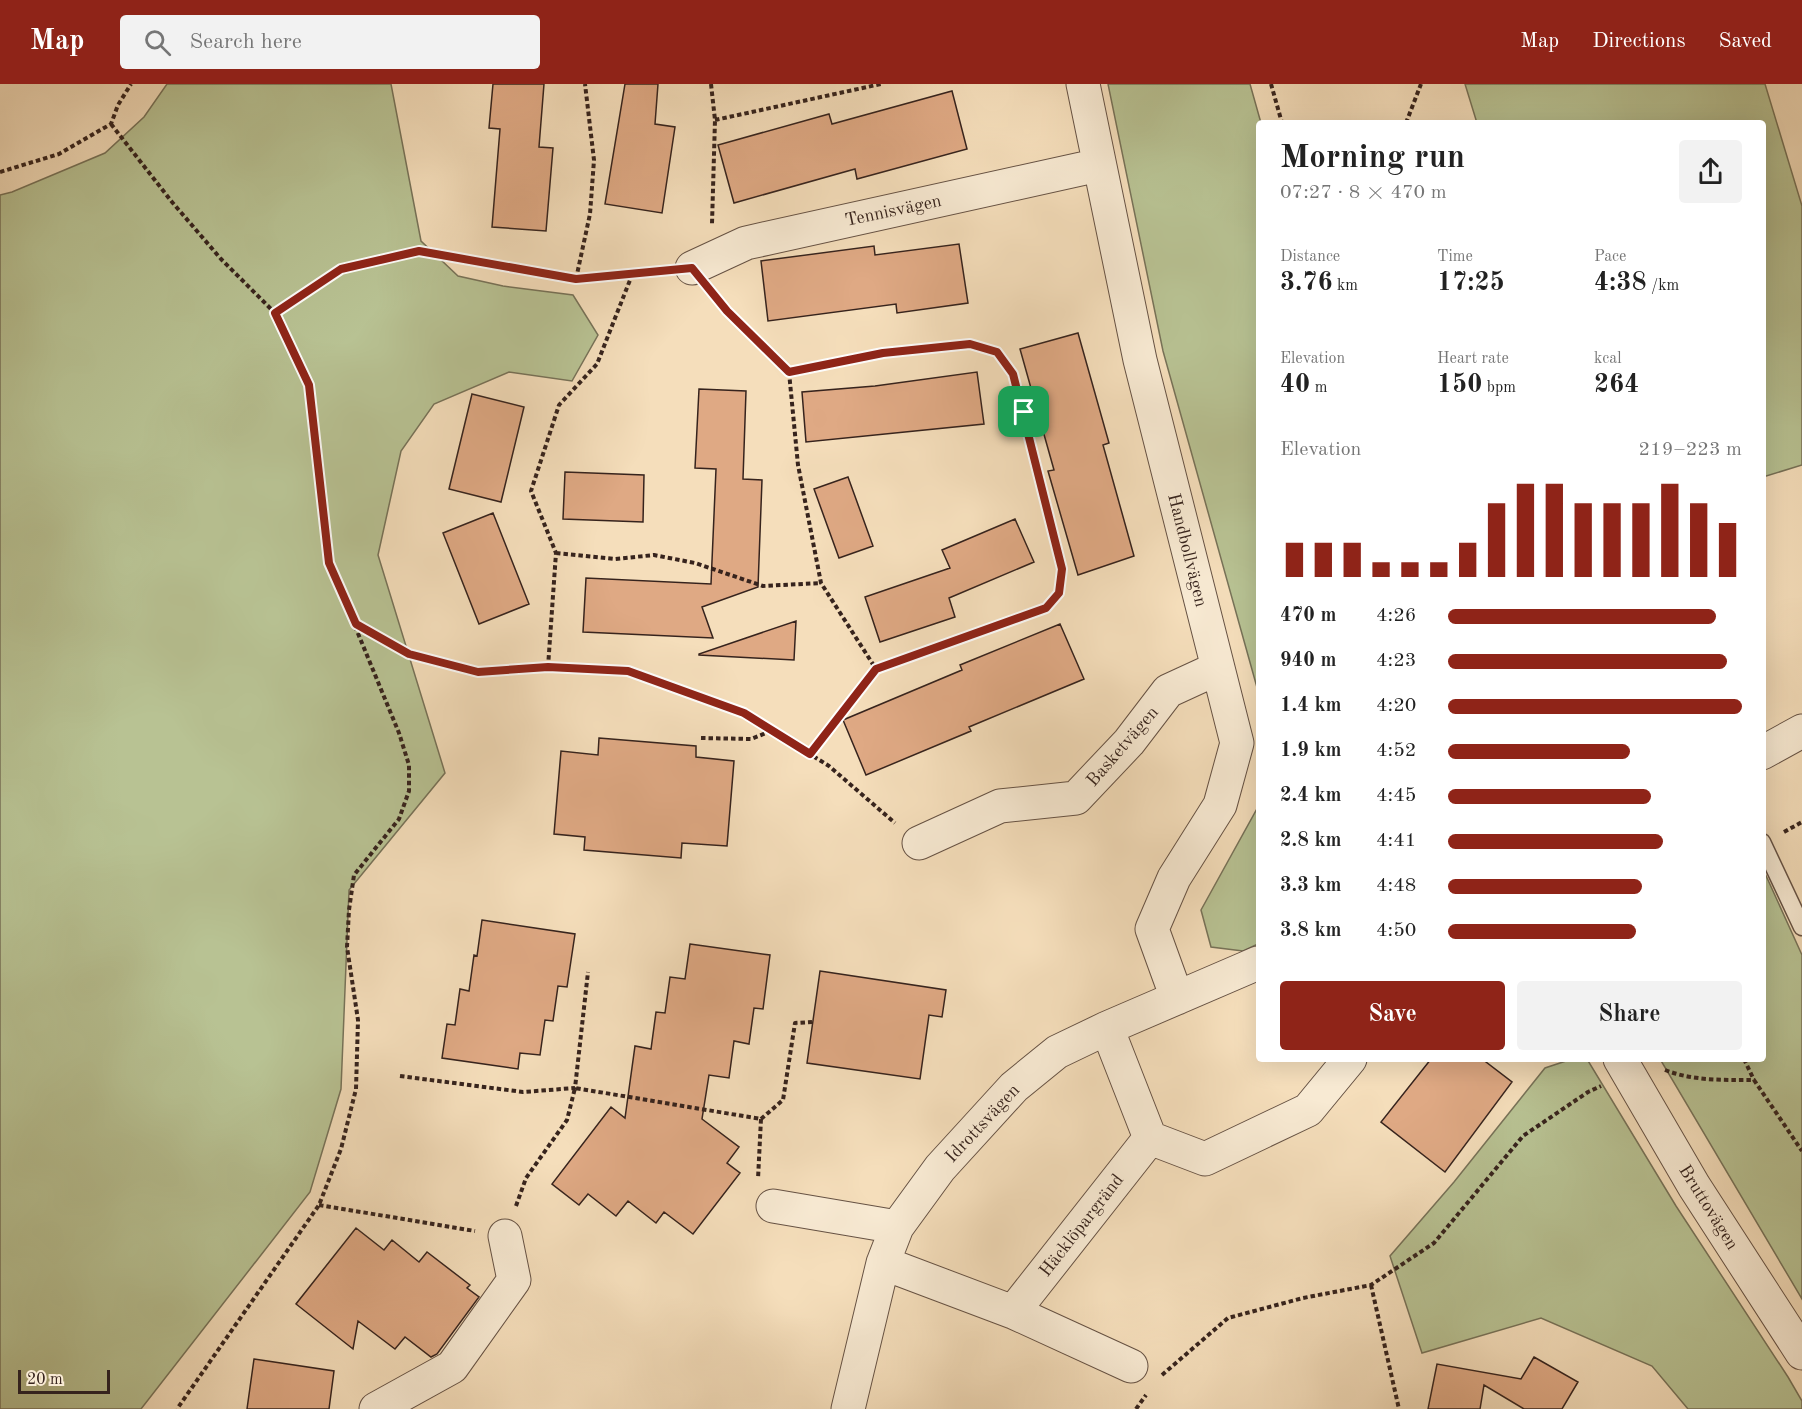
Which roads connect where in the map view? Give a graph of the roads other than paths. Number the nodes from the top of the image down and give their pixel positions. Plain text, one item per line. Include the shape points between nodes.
1 (1083, 84) edge
2 (1099, 165) junction
3 (692, 268) road end
4 (1218, 668) junction
5 (1802, 731) edge
6 (1766, 751) edge
7 (919, 843) road end
8 (1766, 850) edge
9 (1802, 927) edge
10 (1256, 964) edge
11 (1177, 998) junction
12 (1107, 1028) junction
13 (1348, 1062) edge
14 (1630, 1064) edge
15 (1150, 1138) junction
16 (773, 1206) road end
17 (897, 1227) junction
18 (505, 1236) road end
19 (883, 1263) junction
20 (1013, 1312) junction
21 (1802, 1353) edge
22 (1146, 1379) road end
23 (376, 1409) edge
24 (848, 1409) edge

1 - 2 street, Handbollvägen
2 - 3 street, Tennisvägen via 746,243
2 - 4 street, Handbollvägen via 1140,360
4 - 7 street, Basketvägen via 1168,691 1129,742 1076,798 1000,806
4 - 11 street, Handbollvägen via 1237,743 1220,805 1173,878 1152,929
5 - 6 street
8 - 9 lane
10 - 11 street, Idrottsvägen
11 - 12 street, Idrottsvägen
12 - 15 street
12 - 17 street, Idrottsvägen via 1057,1052 1014,1087 940,1168
13 - 15 street via 1308,1110 1204,1159
14 - 21 street, Bruttovägen via 1694,1186
15 - 20 street, Häcklöpargränd
16 - 17 street
17 - 19 street, Idrottsvägen
18 - 23 street via 514,1280 452,1367
19 - 20 street
19 - 24 street, Idrottsvägen
20 - 22 street

